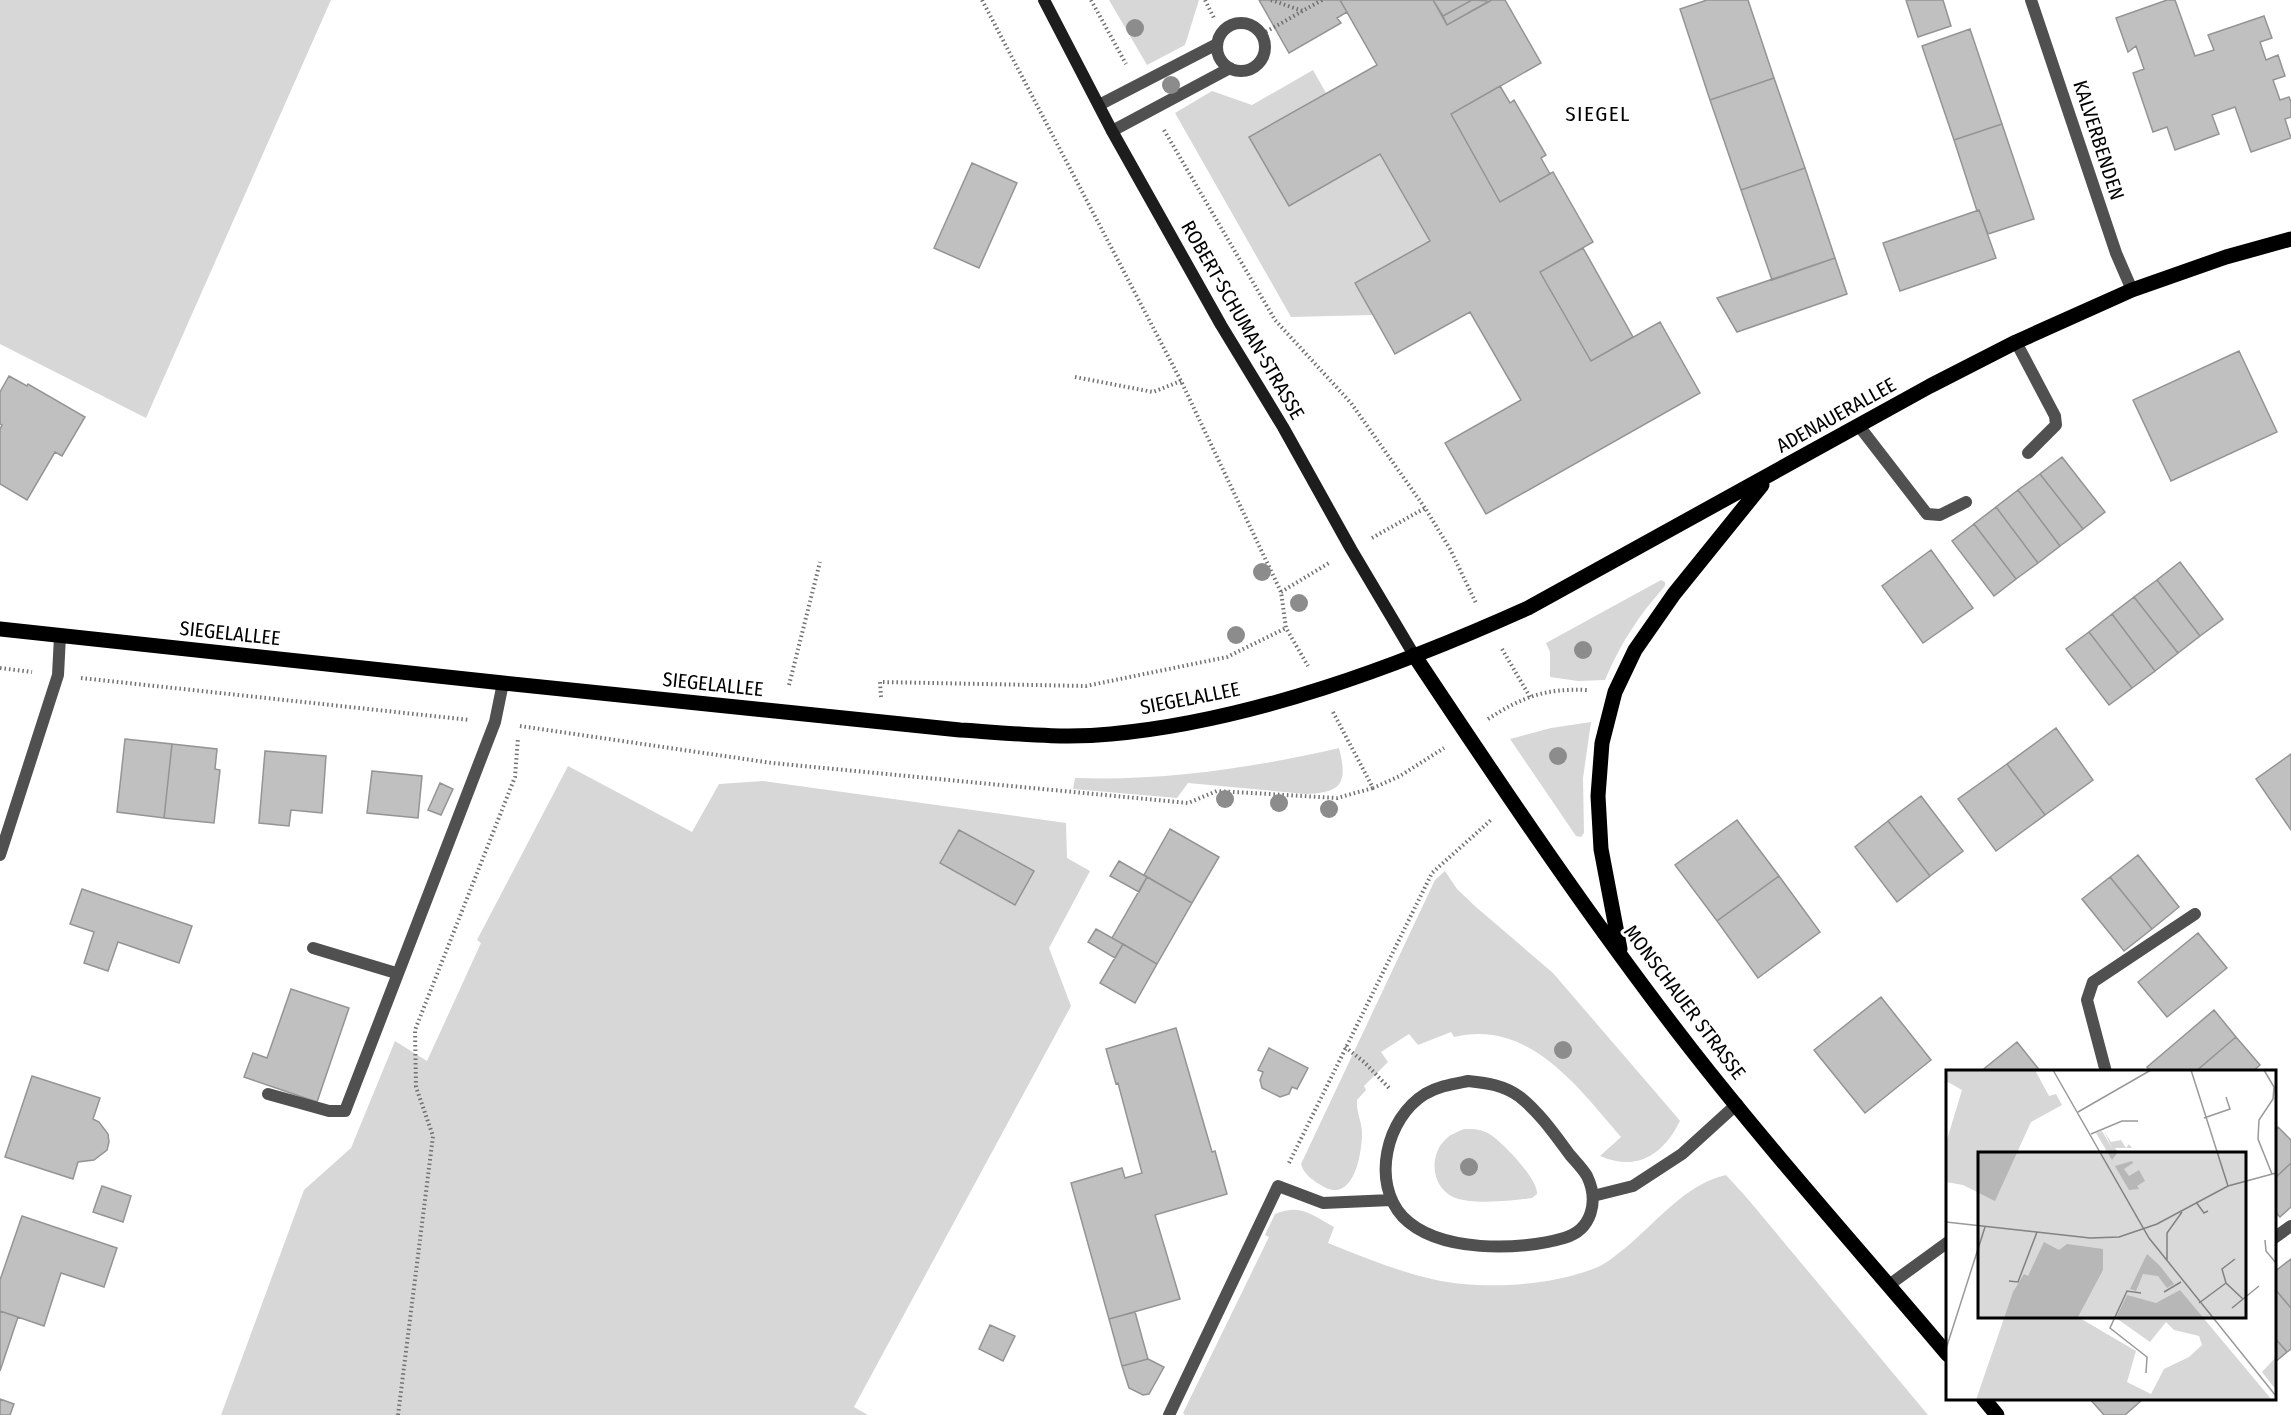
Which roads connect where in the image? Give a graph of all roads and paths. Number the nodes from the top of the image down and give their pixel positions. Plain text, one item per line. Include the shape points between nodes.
1 (982, 0) edge
2 (1044, 0) edge
3 (1091, 0) edge
4 (1271, 0) edge
5 (1322, 0) edge
6 (2031, 0) edge
7 (1303, 11) junction
8 (1262, 34) junction
9 (1217, 45) junction
10 (1230, 68) junction
11 (1138, 85) junction
12 (1099, 105) junction
13 (1152, 109) junction
14 (1112, 131) junction
15 (2291, 239) edge
16 (2132, 290) junction
17 (2016, 342) junction
18 (1075, 377) dead end
19 (1181, 381) junction
20 (1859, 426) junction
21 (2028, 453) dead end
22 (1767, 478) junction
23 (1966, 502) dead end
24 (1425, 508) junction
25 (1351, 549) junction
26 (820, 562) dead end
27 (1281, 592) junction
28 (1489, 626) junction
29 (1286, 628) junction
30 (0, 629) edge
31 (60, 636) junction
32 (1414, 655) junction
33 (0, 668) edge
34 (58, 675) junction
35 (503, 683) junction
36 (1321, 688) junction
37 (1615, 692) junction
38 (1530, 697) junction
39 (782, 712) junction
40 (495, 722) junction
41 (884, 722) junction
42 (518, 726) junction
43 (1466, 734) junction
44 (1373, 788) junction
45 (1512, 801) junction
46 (0, 855) edge
47 (2195, 914) dead end
48 (313, 948) dead end
49 (1621, 955) junction
50 (396, 973) junction
51 (1345, 1047) junction
52 (2106, 1070) edge
53 (268, 1094) dead end
54 (1737, 1104) junction
55 (1408, 1109) junction
56 (1278, 1186) junction
57 (1593, 1196) junction
58 (1391, 1200) junction
59 (2291, 1226) edge
60 (2276, 1237) edge
61 (1946, 1243) edge
62 (1889, 1286) junction
63 (1946, 1354) edge
64 (1985, 1400) edge
65 (398, 1415) edge
66 (1169, 1415) edge
67 (1997, 1415) edge

1 - 19 path
2 - 12 main road, ROBERT-SCHUMAN-STRASSE
3 - 11 path
4 - 7 path
5 - 7 path
6 - 16 street, KALVERBENDEN
7 - 8 path
8 - 9 street via 1250,24 1234,24 1221,33
8 - 10 street via 1266,49 1260,63 1246,70
9 - 10 street via 1220,58
9 - 11 street
10 - 13 street
11 - 12 street
12 - 14 main road, ROBERT-SCHUMAN-STRASSE
13 - 14 street
13 - 24 path via 1275,320 1351,403
14 - 25 main road, ROBERT-SCHUMAN-STRASSE
15 - 16 main road, ADENAUERALLEE
16 - 17 main road, ADENAUERALLEE
17 - 20 main road, ADENAUERALLEE
17 - 21 street via 2055,416 2056,425
18 - 19 path via 1153,392
19 - 27 path
20 - 22 main road, ADENAUERALLEE
20 - 23 street via 1928,514 1940,515
22 - 28 main road, ADENAUERALLEE
22 - 37 main road via 1674,594 1635,650
24 - 25 path
24 - 28 path
25 - 27 path
25 - 32 main road, ROBERT-SCHUMAN-STRASSE
26 - 39 path
27 - 29 path
28 - 32 main road, ADENAUERALLEE
28 - 38 path
29 - 36 path
29 - 41 path via 1227,657 1086,686 880,682
30 - 31 main road, SIEGELALLEE
31 - 34 street
31 - 35 main road, SIEGELALLEE
32 - 36 main road, SIEGELALLEE
32 - 43 main road, MONSCHAUER STRASSE
33 - 34 path
34 - 40 path
34 - 46 street
35 - 39 main road, SIEGELALLEE
35 - 40 street
36 - 41 main road, SIEGELALLEE via 1205,721 1109,734 1035,734
36 - 44 path
37 - 38 path via 1560,689
37 - 49 main road via 1602,743 1598,796 1601,849
38 - 43 path via 1508,706
39 - 41 main road, SIEGELALLEE
40 - 42 path
40 - 50 street
42 - 44 path via 772,763 1188,803 1217,791 1337,798
42 - 65 path via 515,777 415,1030 416,1087 433,1136
43 - 44 path via 1400,776
43 - 45 main road, MONSCHAUER STRASSE
45 - 49 main road, MONSCHAUER STRASSE
45 - 51 path via 1432,873
47 - 52 street via 2092,982 2087,999
48 - 50 street
49 - 54 main road, MONSCHAUER STRASSE
50 - 53 street via 345,1110 329,1111
51 - 55 path
51 - 56 path
54 - 57 street via 1682,1154 1633,1186
54 - 62 main road, MONSCHAUER STRASSE
55 - 57 street via 1442,1086 1468,1081 1497,1085 1519,1096 1539,1116 1587,1176
55 - 58 street via 1389,1145 1385,1170
56 - 58 street via 1323,1203
56 - 66 street
57 - 58 street via 1592,1213 1584,1228 1570,1237 1505,1247 1432,1237 1403,1217
59 - 60 street
61 - 62 street
62 - 63 main road, MONSCHAUER STRASSE
64 - 67 main road

